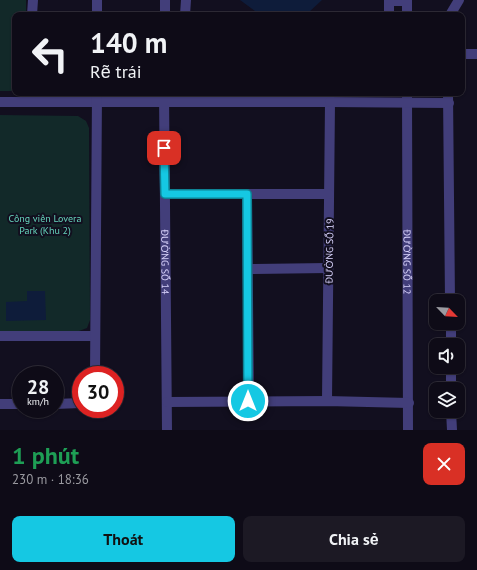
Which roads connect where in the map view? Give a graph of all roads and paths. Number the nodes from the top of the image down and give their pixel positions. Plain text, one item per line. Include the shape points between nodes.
1 (33, 0) edge
2 (97, 0) edge
3 (165, 0) edge
4 (186, 0) edge
5 (389, 0) edge
6 (407, 0) edge
7 (459, 0) edge
8 (32, 12) edge
9 (97, 12) edge
10 (165, 12) edge
11 (185, 12) edge
12 (389, 12) edge
13 (407, 12) edge
14 (452, 12) edge
15 (465, 54) edge
16 (477, 54) edge
17 (164, 97) edge
18 (260, 97) edge
19 (307, 97) edge
20 (31, 98) edge
21 (97, 98) edge
22 (407, 98) edge
23 (448, 98) edge
24 (0, 102) edge
25 (330, 102) junction
26 (165, 194) junction
27 (247, 194) junction
28 (329, 194) junction
29 (328, 268) junction
30 (248, 269) junction
31 (450, 294) edge
32 (0, 336) edge
33 (95, 336) junction
34 (95, 366) edge
35 (248, 401) junction
36 (327, 401) junction
37 (167, 402) junction
38 (409, 403) junction
39 (0, 404) edge
40 (12, 404) edge
41 (451, 418) edge
42 (167, 430) edge
43 (408, 430) edge
44 (452, 430) edge

1 - 8 street
2 - 9 street
3 - 10 street
4 - 11 street
5 - 6 street
5 - 12 street
6 - 13 street
7 - 14 street
15 - 16 street
17 - 18 street
17 - 21 street
17 - 26 street, ĐƯỜNG SỐ 14
18 - 19 street
19 - 25 street
20 - 21 street
20 - 24 street
21 - 33 street
22 - 23 street
22 - 25 street
22 - 38 street, ĐƯỜNG SỐ 12
23 - 31 street
25 - 28 street, ĐƯỜNG SỐ 19
26 - 27 street
26 - 37 street, ĐƯỜNG SỐ 14
27 - 28 street
27 - 30 street
28 - 29 street, ĐƯỜNG SỐ 19
29 - 30 street
29 - 36 street, ĐƯỜNG SỐ 19
30 - 35 street
32 - 33 street
33 - 34 street
35 - 36 street
35 - 37 street
36 - 38 street
37 - 42 street, ĐƯỜNG SỐ 14
38 - 43 street, ĐƯỜNG SỐ 12
39 - 40 street
41 - 44 street

